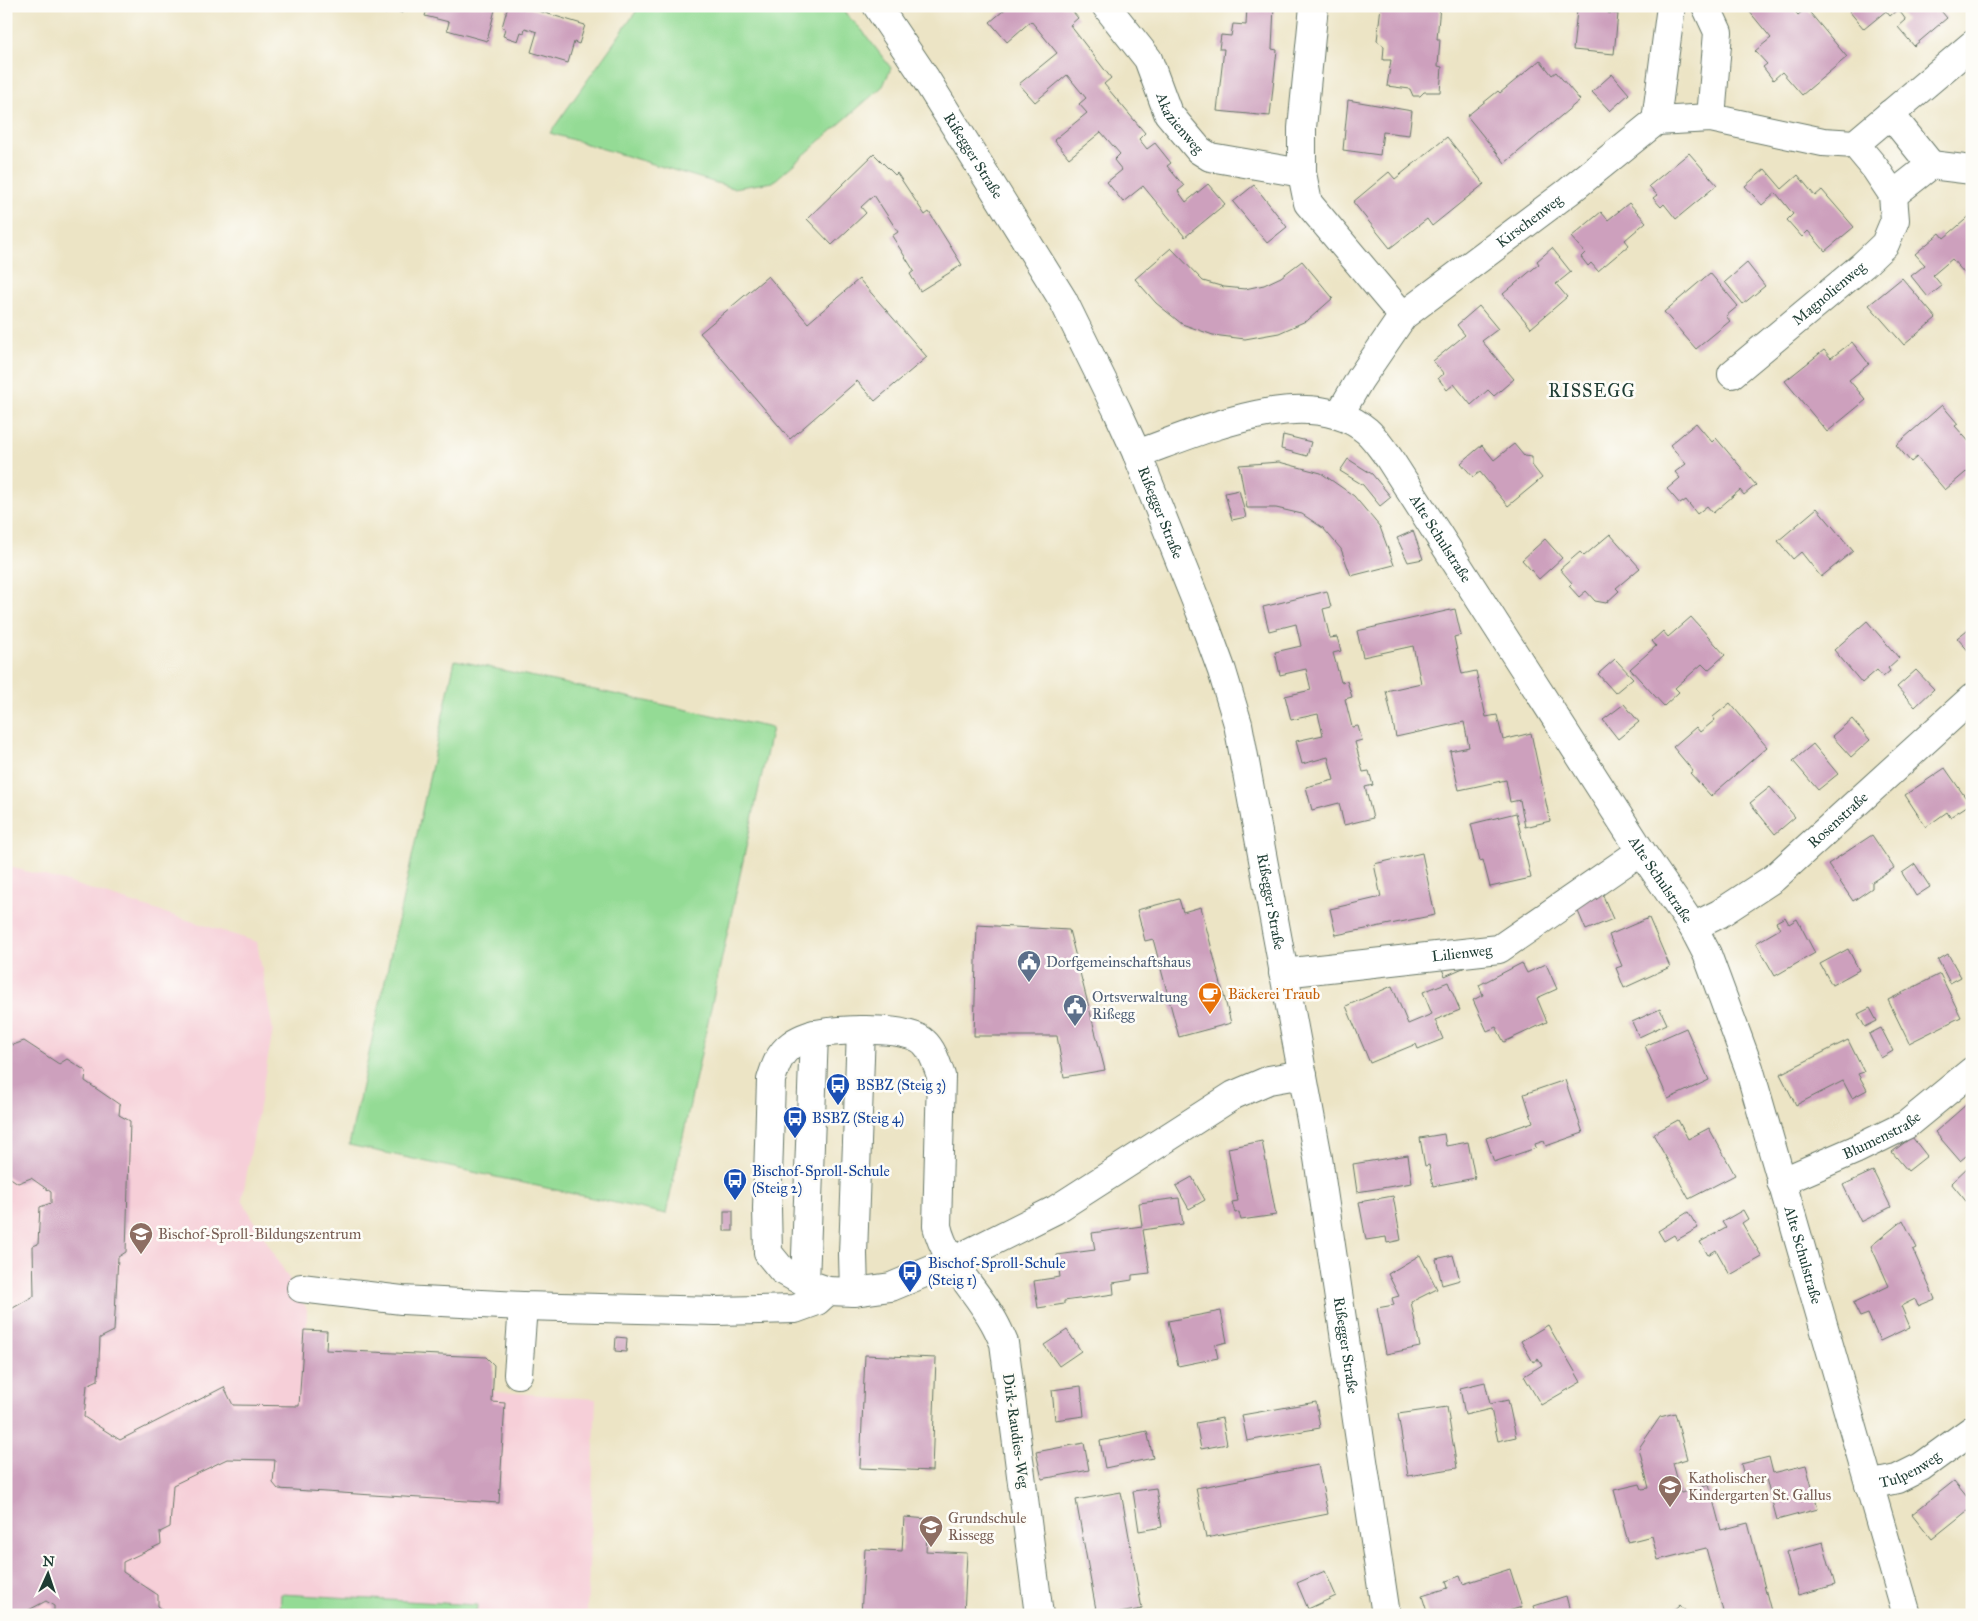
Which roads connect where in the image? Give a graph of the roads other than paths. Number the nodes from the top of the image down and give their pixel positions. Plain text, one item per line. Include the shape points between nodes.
1 (877, 6) edge
2 (1106, 6) edge
3 (1314, 6) edge
4 (1671, 6) edge
5 (1706, 6) edge
6 (1972, 45) edge
7 (1890, 114) junction
8 (1711, 118) junction
9 (1656, 121) junction
10 (1855, 144) junction
11 (1931, 165) junction
12 (1972, 170) edge
13 (1302, 172) junction
14 (1893, 195) junction
15 (1403, 316) junction
16 (1732, 374) dead end
17 (1340, 416) junction
18 (1136, 454) junction
19 (1972, 698) edge
20 (1641, 851) junction
21 (1693, 927) junction
22 (1283, 973) junction
23 (861, 1030) junction
24 (814, 1034) junction
25 (1972, 1071) edge
26 (1303, 1074) junction
27 (1781, 1182) junction
28 (952, 1261) junction
29 (301, 1288) dead end
30 (829, 1289) junction
31 (523, 1306) junction
32 (518, 1374) dead end
33 (1972, 1430) edge
34 (1869, 1485) junction
35 (1039, 1615) edge
36 (1386, 1615) edge
37 (1907, 1615) edge

1 - 18 street, Rißegger Straße via 1063,300 1118,410
2 - 13 street, Akazienweg via 1148,59 1168,113 1199,150 1210,157
3 - 13 street via 1302,128
4 - 9 street
5 - 8 street via 1718,32
6 - 7 street
7 - 10 street
7 - 11 street
8 - 9 street
8 - 10 street via 1823,142
9 - 15 street, Kirschenweg via 1568,192
10 - 14 street
11 - 12 street
11 - 14 street
13 - 15 street via 1308,203
14 - 16 street, Magnolienweg via 1895,220 1886,244
15 - 17 street, Kirschenweg via 1360,379
17 - 18 street, Alte Schulstraße via 1301,409 1258,413
17 - 20 street, Alte Schulstraße via 1367,431 1389,458
18 - 22 street, Rißegger Straße via 1200,611 1238,724
19 - 21 street, Rosenstraße via 1774,878
20 - 21 street, Alte Schulstraße
20 - 22 street, Lilienweg via 1499,949
21 - 27 street, Alte Schulstraße via 1707,954 1749,1068
22 - 26 street, Rißegger Straße
23 - 24 street, Dirk-Raudies-Weg
23 - 28 street, Dirk-Raudies-Weg via 904,1032 924,1041 934,1056 941,1076 937,1226 940,1240
23 - 30 street via 853,1254
24 - 30 street
24 - 30 street via 792,1045 776,1062 771,1080 768,1252 782,1270
25 - 27 street, Blumenstraße via 1906,1125
26 - 28 street via 1269,1080 1234,1095 1056,1210
26 - 36 street, Rißegger Straße
27 - 34 street, Alte Schulstraße
28 - 30 street via 891,1287
28 - 35 street, Dirk-Raudies-Weg via 994,1321 1004,1343
29 - 31 street via 402,1300
30 - 31 street via 817,1301 796,1309
31 - 32 street
33 - 34 street, Tulpenweg via 1921,1467 1897,1478
34 - 37 street, Alte Schulstraße

